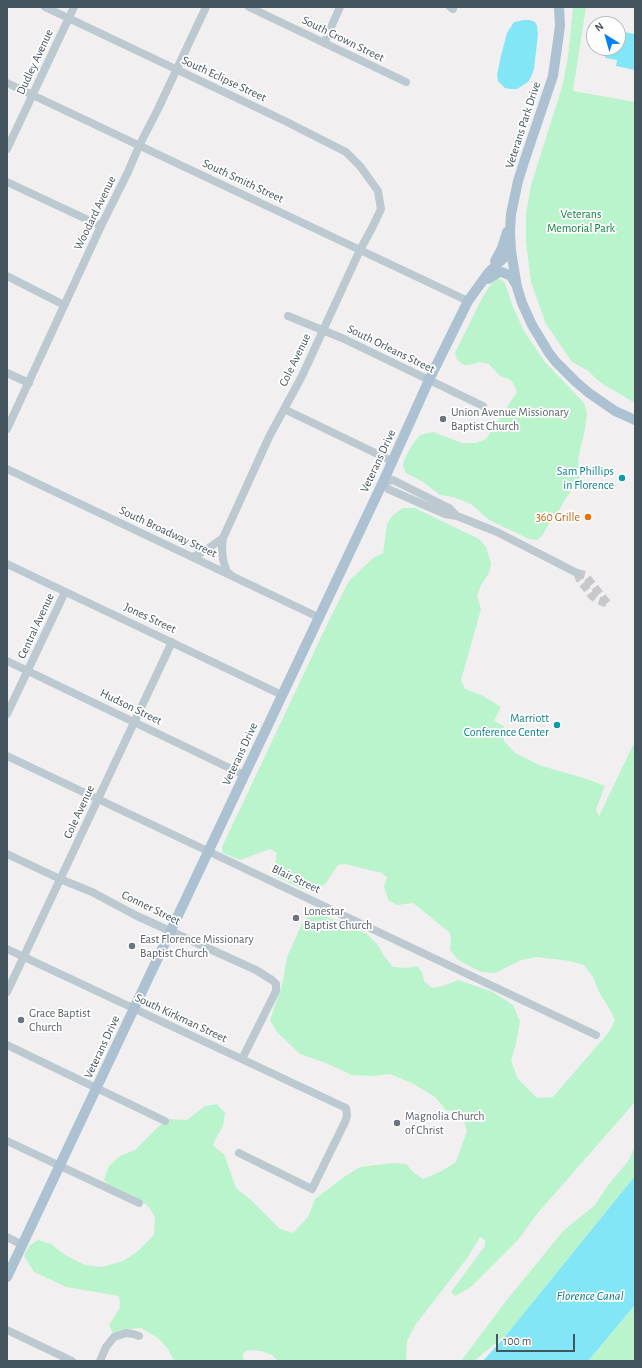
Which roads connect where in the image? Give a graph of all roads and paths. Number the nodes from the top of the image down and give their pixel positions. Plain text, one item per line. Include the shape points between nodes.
1 (45, 7) edge
2 (74, 7) edge
3 (206, 7) edge
4 (249, 7) edge
5 (340, 7) edge
6 (559, 7) edge
7 (69, 18) junction
8 (324, 43) junction
9 (176, 70) junction
10 (406, 82) dead end
11 (7, 84) edge
12 (32, 95) junction
13 (139, 146) junction
14 (7, 149) edge
15 (7, 182) edge
16 (378, 191) joint
17 (511, 214) junction
18 (101, 226) junction
19 (360, 250) junction
20 (511, 251) junction
21 (489, 272) junction
22 (7, 276) edge
23 (479, 284) junction
24 (517, 287) junction
25 (468, 301) junction
26 (64, 305) junction
27 (288, 316) dead end
28 (323, 330) junction
29 (7, 373) edge
30 (429, 380) junction
31 (28, 384) junction
32 (483, 406) dead end
33 (284, 409) junction
34 (635, 420) edge
35 (7, 429) edge
36 (392, 461) junction
37 (7, 469) edge
38 (383, 482) junction
39 (223, 538) junction
40 (193, 557) junction
41 (7, 564) edge
42 (577, 573) dead end
43 (234, 577) junction
44 (65, 592) junction
45 (318, 617) junction
46 (172, 642) junction
47 (7, 661) edge
48 (28, 671) junction
49 (282, 695) junction
50 (7, 714) edge
51 (134, 722) junction
52 (7, 756) edge
53 (244, 774) junction
54 (98, 799) junction
55 (208, 851) junction
56 (7, 854) edge
57 (60, 879) junction
58 (170, 931) junction
59 (7, 949) edge
60 (24, 957) junction
61 (7, 992) edge
62 (134, 1009) junction
63 (596, 1035) dead end
64 (7, 1045) edge
65 (242, 1059) junction
66 (97, 1088) junction
67 (165, 1121) dead end
68 (7, 1141) edge
69 (239, 1153) dead end
70 (60, 1166) junction
71 (139, 1203) dead end
72 (7, 1237) edge
73 (22, 1245) junction
74 (7, 1277) edge
75 (7, 1330) edge
76 (139, 1336) dead end
77 (72, 1361) edge
78 (100, 1361) edge

1 - 7 street, South Eclipse Street
2 - 7 street, Dudley Avenue
3 - 9 street, Woodard Avenue
4 - 8 street, South Crown Street
5 - 8 street
6 - 17 main road, Veterans Park Drive via 560,26 553,76 526,156
7 - 9 street, South Eclipse Street
7 - 12 street, Dudley Avenue
8 - 10 street, South Crown Street
9 - 13 street, Woodard Avenue
9 - 16 street, South Eclipse Street via 346,152
11 - 12 street, South Smith Street
12 - 13 street, South Smith Street
12 - 14 street, Dudley Avenue
13 - 18 street, Woodard Avenue
13 - 19 street, South Smith Street
15 - 18 street
16 - 19 street, Cole Avenue via 381,209
17 - 20 main road, Veterans Park Drive
17 - 21 main road via 502,248
18 - 26 street, Woodard Avenue
19 - 25 street, South Smith Street
19 - 28 street, Cole Avenue
20 - 21 main road, Veterans Drive
20 - 24 main road, Veterans Park Drive
21 - 23 main road, Veterans Drive
22 - 26 street
23 - 24 main road via 502,272 511,276
23 - 25 main road, Veterans Drive
24 - 34 main road via 532,325 556,362 589,393 615,411
25 - 30 main road, Veterans Drive
26 - 31 street, Woodard Avenue
27 - 28 street, South Orleans Street
28 - 30 street, South Orleans Street
28 - 33 street, Cole Avenue
29 - 31 street
30 - 32 street, South Orleans Street
30 - 36 main road, Veterans Drive
31 - 35 street, Woodard Avenue
33 - 36 street
33 - 39 street, Cole Avenue via 269,436
36 - 38 main road, Veterans Drive
37 - 40 street, South Broadway Street
38 - 42 street via 388,489 445,514 457,516 496,532
38 - 45 main road, Veterans Drive
39 - 40 street
39 - 43 street, Cole Avenue via 223,560 227,572
40 - 43 street, South Broadway Street
41 - 44 street, Jones Street
43 - 45 street, South Broadway Street
44 - 46 street, Jones Street
44 - 48 street, Central Avenue
45 - 49 main road, Veterans Drive
46 - 49 street, Jones Street
46 - 51 street, Cole Avenue
47 - 48 street, Hudson Street
48 - 50 street, Central Avenue
48 - 51 street, Hudson Street
49 - 53 main road, Veterans Drive
51 - 53 street, Hudson Street
51 - 54 street, Cole Avenue
52 - 54 street, Blair Street
53 - 55 main road, Veterans Drive
54 - 55 street, Blair Street
54 - 57 street, Cole Avenue
55 - 58 main road, Veterans Drive
55 - 63 street, Blair Street
56 - 57 street, Conner Street
57 - 58 street, Conner Street
57 - 60 street, Cole Avenue
58 - 62 main road, Veterans Drive
58 - 65 street, Conner Street via 256,970 276,984 276,991
59 - 60 street, South Kirkman Street
60 - 61 street, Cole Avenue
60 - 62 street, South Kirkman Street
62 - 65 street, South Kirkman Street
62 - 66 main road, Veterans Drive
64 - 66 street
65 - 69 street, South Kirkman Street via 346,1108 348,1116 312,1189
66 - 67 street
66 - 70 main road, Veterans Drive
68 - 70 street
70 - 71 street
70 - 73 main road, Veterans Drive
72 - 73 street
73 - 74 main road, Veterans Drive
75 - 77 street
76 - 78 street via 126,1334 114,1338 106,1347

